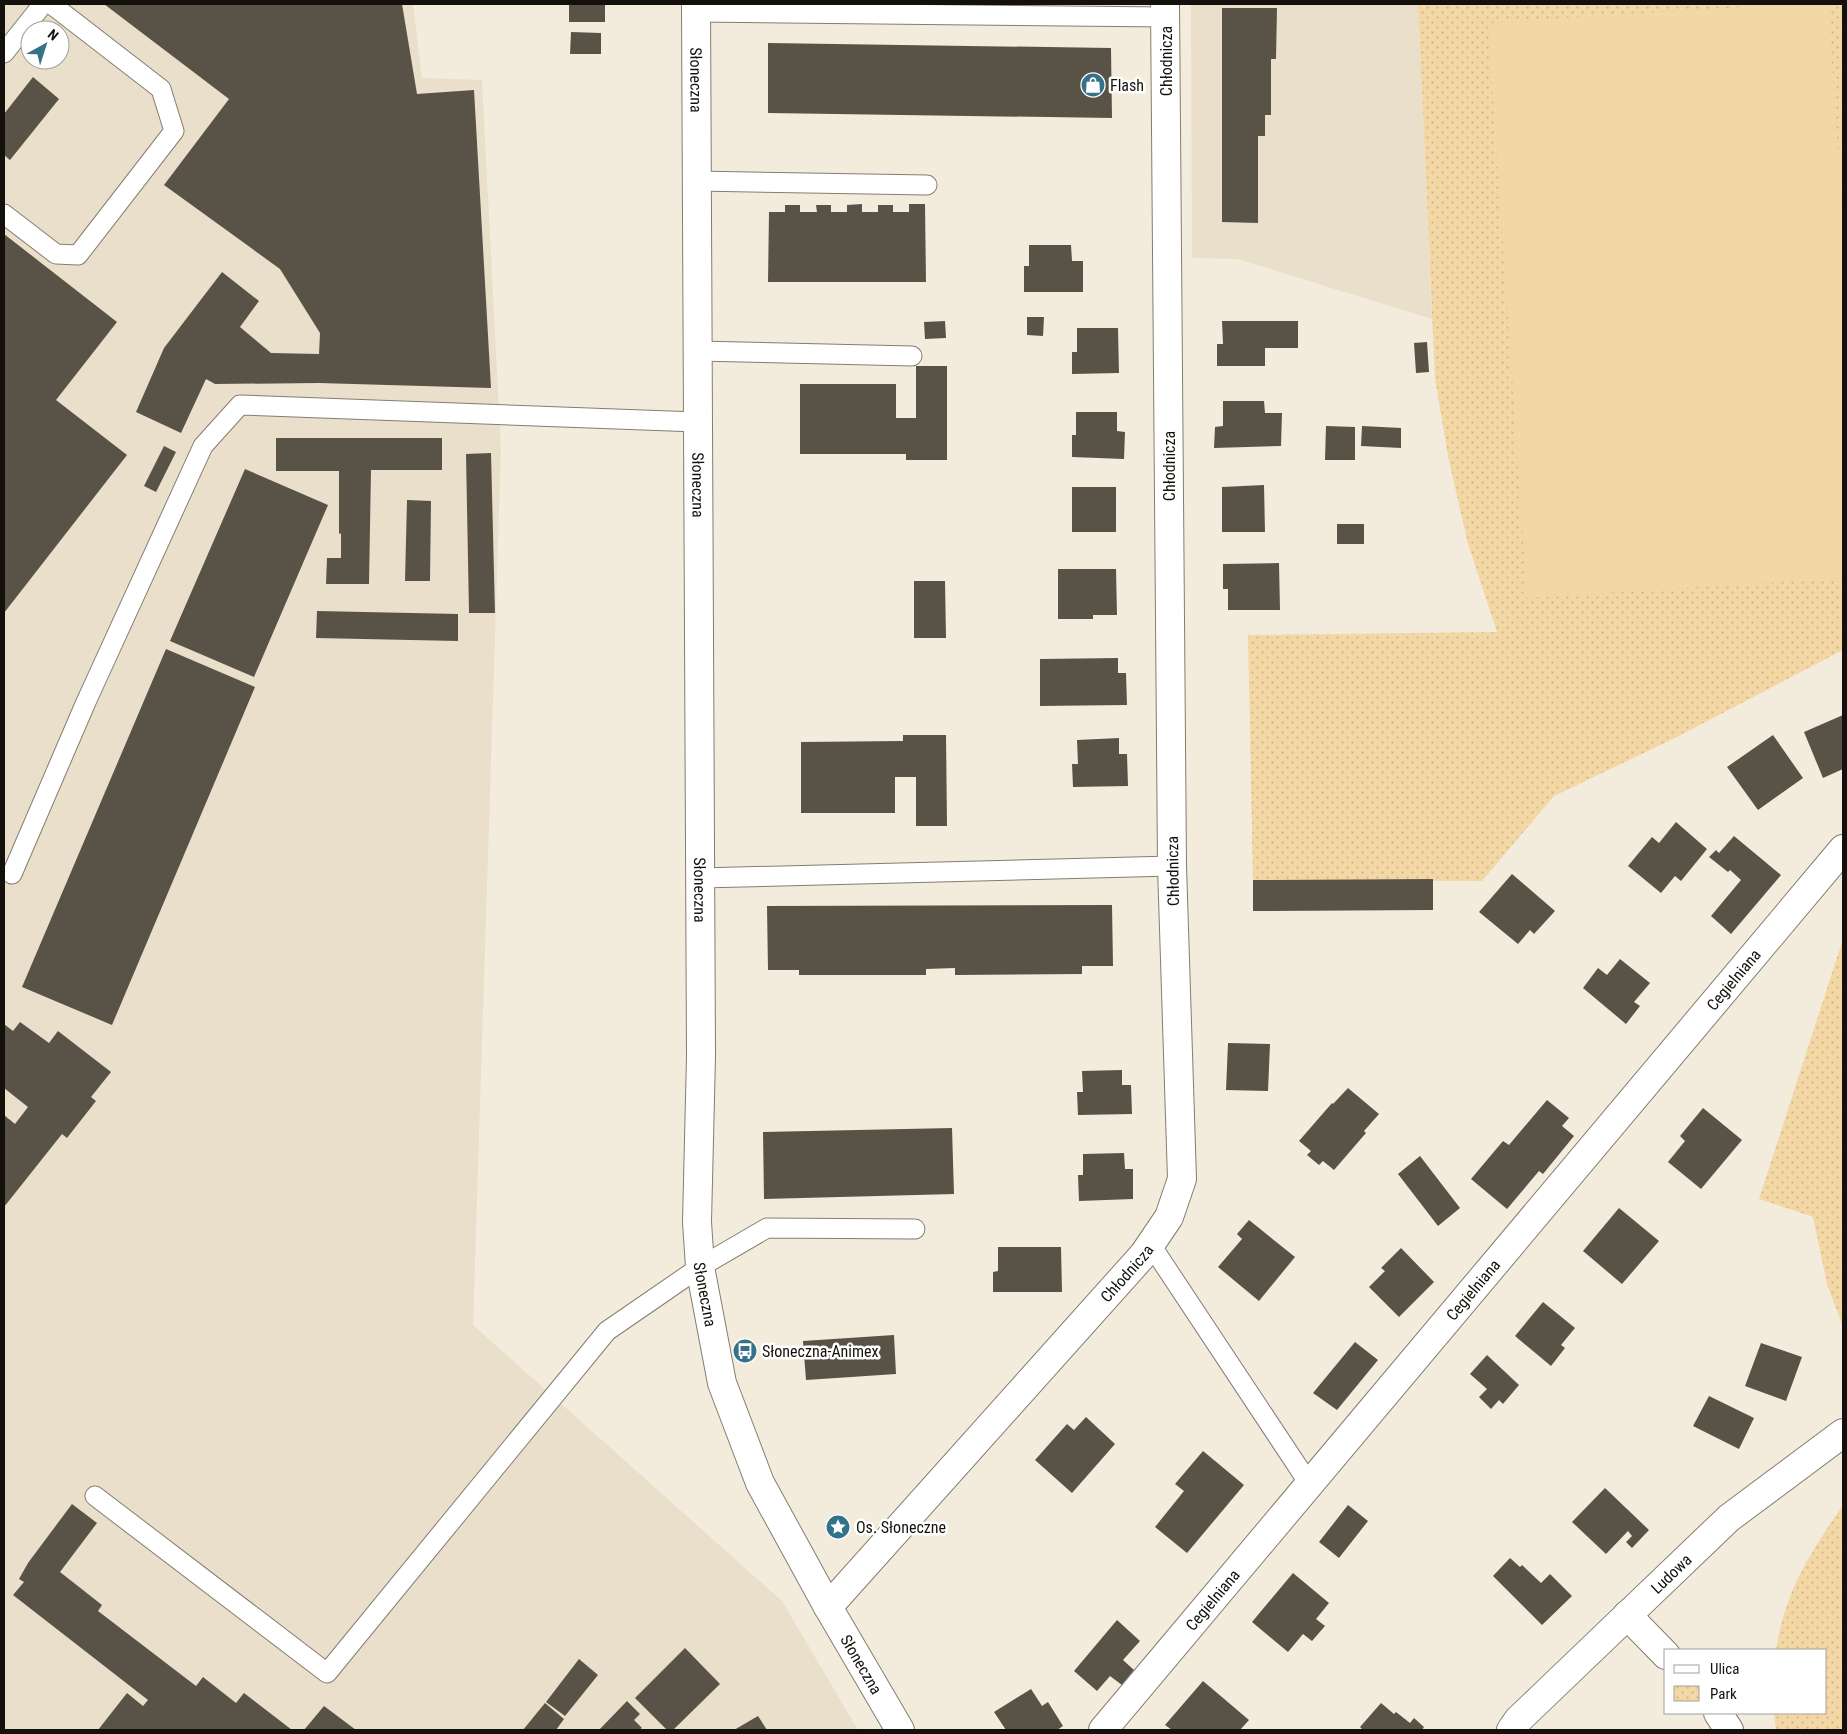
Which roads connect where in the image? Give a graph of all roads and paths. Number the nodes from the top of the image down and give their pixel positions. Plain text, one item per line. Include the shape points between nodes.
1 (43, 4) edge
2 (51, 4) edge
3 (696, 8) edge
4 (1166, 11) edge
5 (4, 52) edge
6 (696, 181) junction
7 (927, 185) dead end
8 (4, 214) edge
9 (696, 350) junction
10 (912, 356) dead end
11 (697, 422) junction
12 (1843, 848) edge
13 (1172, 866) junction
14 (12, 874) dead end
15 (700, 878) junction
16 (916, 1229) dead end
17 (1151, 1245) junction
18 (700, 1267) junction
19 (1843, 1433) edge
20 (1310, 1485) junction
21 (95, 1496) dead end
22 (828, 1607) junction
23 (1627, 1615) junction
24 (1664, 1653) edge
25 (1719, 1714) edge
26 (900, 1730) edge
27 (1103, 1730) edge
28 (1511, 1730) edge
29 (1729, 1730) edge

1 - 5 lane
2 - 8 lane via 161,89 174,131 78,255 56,254
3 - 4 lane
3 - 6 street, Słoneczna
4 - 13 street, Chłodnicza
6 - 7 lane
6 - 9 street, Słoneczna
9 - 10 lane
9 - 11 street, Słoneczna
11 - 14 lane via 240,405 202,446
11 - 15 street, Słoneczna
12 - 20 street, Cegielniana
13 - 15 lane
13 - 17 street, Chłodnicza via 1182,1179 1169,1217
15 - 18 street, Słoneczna via 701,1056 697,1222
16 - 18 lane via 767,1228
17 - 20 lane
17 - 22 street, Chłodnicza
18 - 21 lane via 607,1331 327,1673
18 - 22 street, Słoneczna via 725,1392 760,1483
19 - 23 street, Ludowa via 1730,1518
20 - 27 street, Cegielniana
22 - 26 street, Słoneczna
23 - 24 street
23 - 28 street, Ludowa
25 - 29 street

